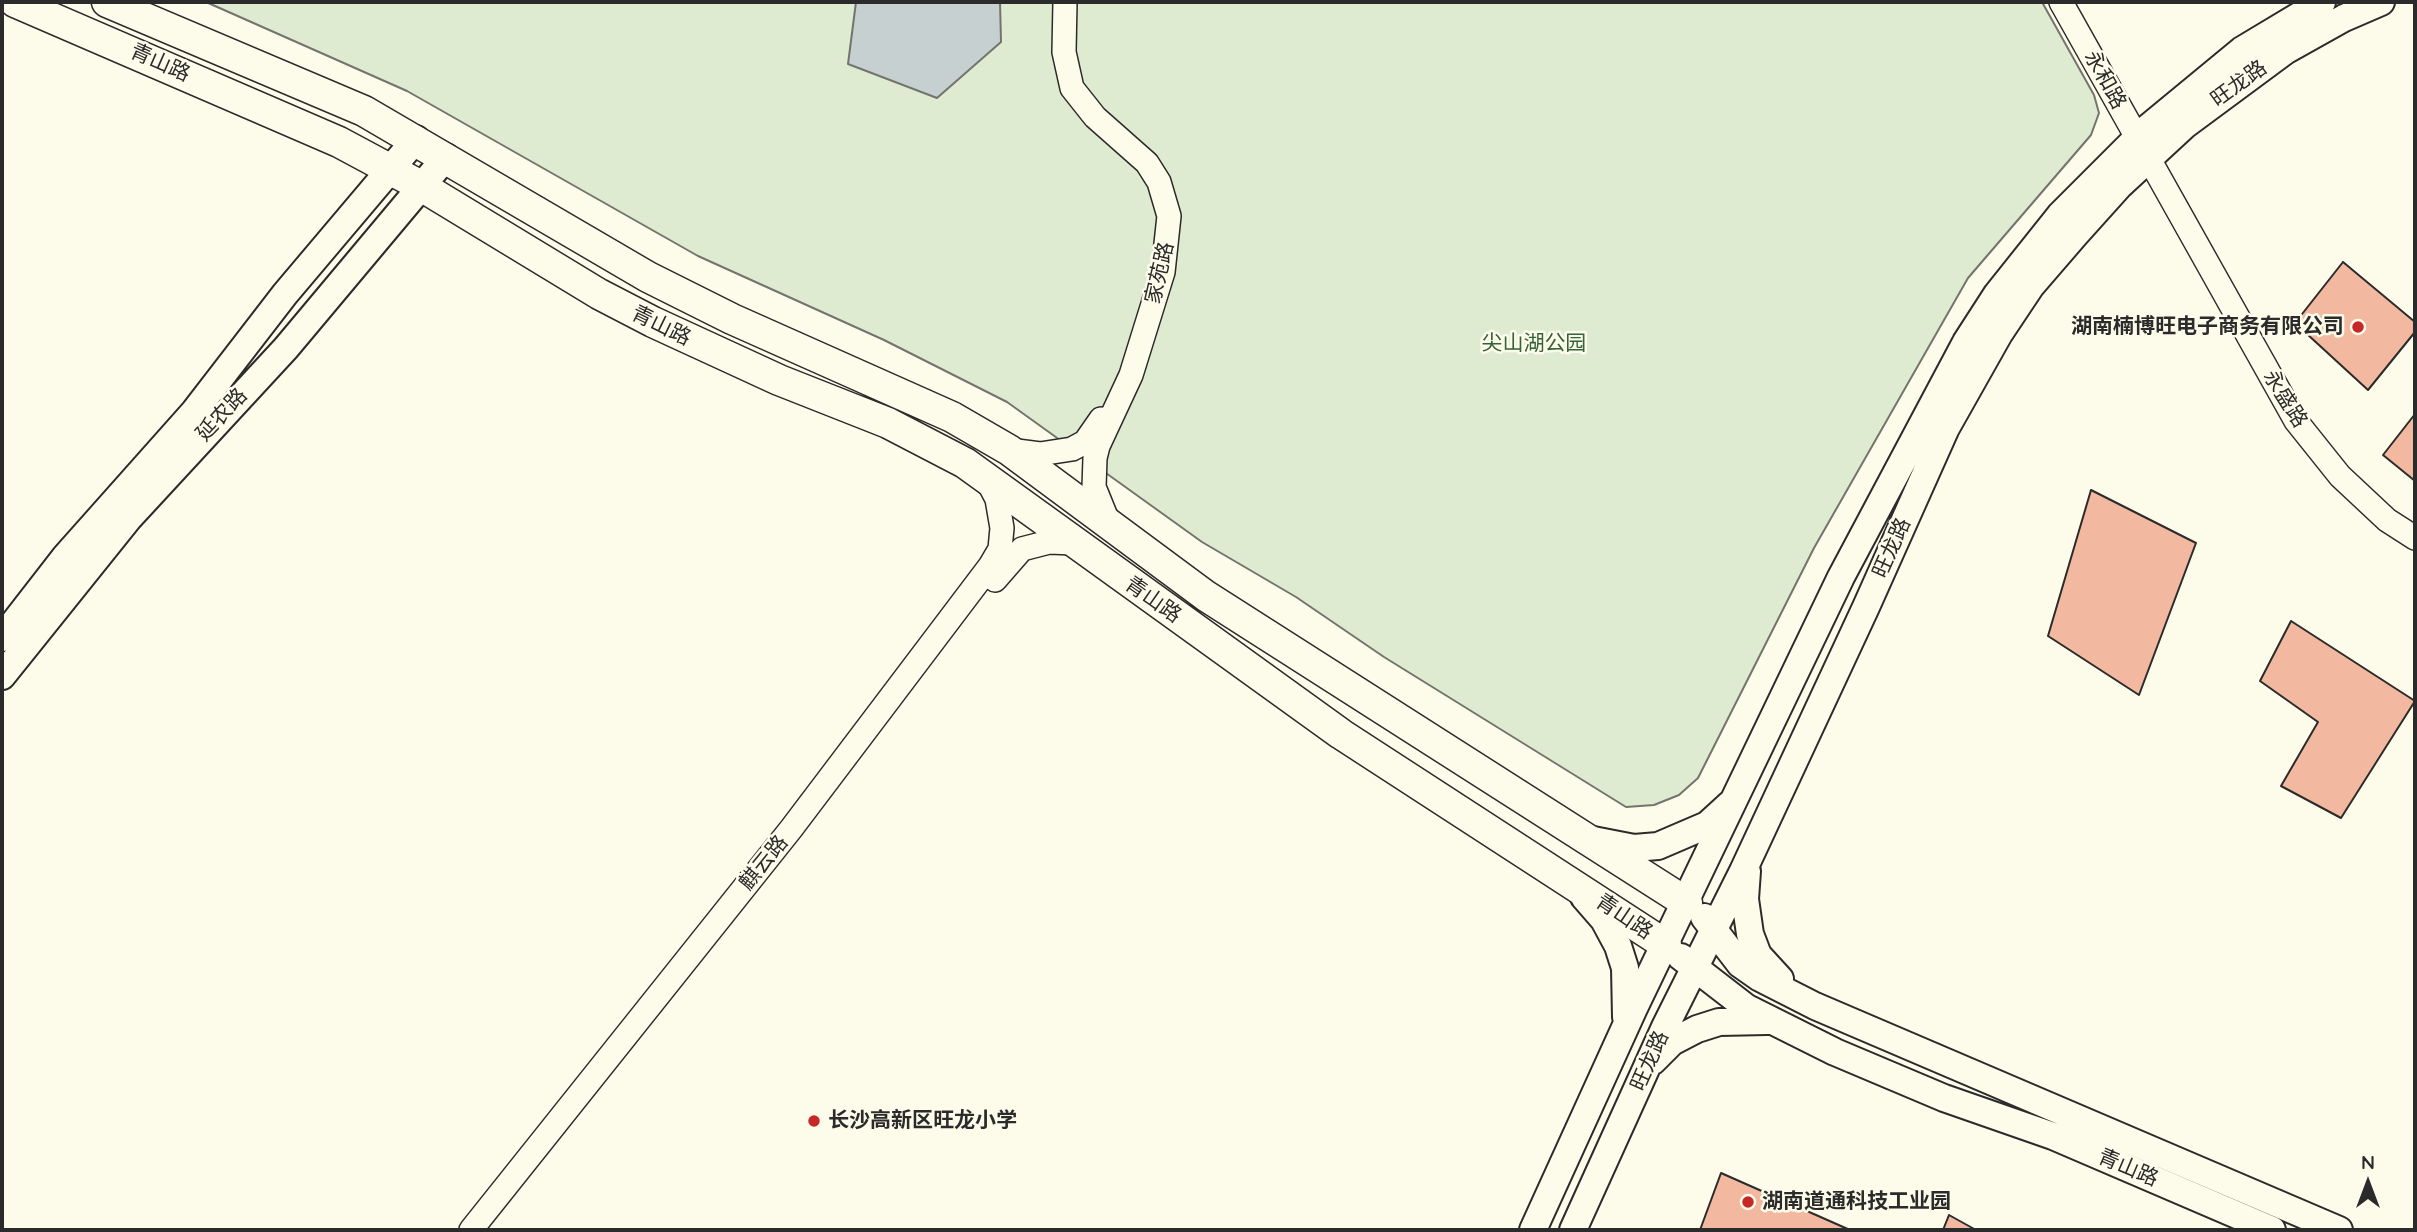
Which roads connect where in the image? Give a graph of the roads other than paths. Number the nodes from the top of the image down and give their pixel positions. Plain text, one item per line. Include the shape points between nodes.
1 (15, 2) edge
2 (107, 2) edge
3 (1055, 2) edge
4 (1065, 2) edge
5 (2061, 2) edge
6 (2073, 2) edge
7 (2322, 2) edge
8 (2381, 2) edge
9 (416, 139) junction
10 (2147, 144) junction
11 (446, 157) junction
12 (390, 169) junction
13 (421, 186) junction
14 (1009, 450) junction
15 (985, 475) junction
16 (1110, 526) junction
17 (2415, 526) edge
18 (2415, 538) edge
19 (1074, 543) junction
20 (2, 638) edge
21 (2, 676) edge
22 (1740, 792) junction
23 (1583, 837) junction
24 (1749, 858) junction
25 (1562, 876) junction
26 (1687, 902) junction
27 (1714, 928) junction
28 (1666, 945) junction
29 (1694, 969) junction
30 (1815, 1006) junction
31 (1780, 1024) junction
32 (1616, 1049) junction
33 (1641, 1080) junction
34 (471, 1230) edge
35 (486, 1230) edge
36 (1533, 1230) edge
37 (1573, 1230) edge
38 (2272, 1230) edge
39 (2339, 1230) edge

1 - 12 main road, 青山路 via 339,142
2 - 9 main road, 青山路 via 364,111
3 - 14 street, 家苑路 via 1054,54 1062,91 1073,110 1138,169 1153,195 1159,242 1124,373 1095,430 1072,449 1040,454
4 - 16 street, 家苑路 via 1064,52 1072,88 1095,117 1147,163 1159,182 1169,216 1163,272 1131,375 1095,458 1094,487
5 - 10 street, 永和路
6 - 10 street, 永和路
7 - 10 main road, 旺龙路 via 2242,51
8 - 10 main road, 旺龙路 via 2285,51
9 - 11 main road, 青山路
9 - 12 main road, 延农路
10 - 17 street, 永盛路 via 2305,414 2347,468 2393,512
10 - 18 street, 永盛路 via 2296,421 2340,476 2387,520
10 - 22 main road, 旺龙路 via 2060,215 1997,294 1966,342 1841,577
10 - 24 main road, 旺龙路 via 2110,196 2031,286 1972,378
11 - 13 main road, 延农路
11 - 14 main road, 青山路 via 648,276 732,319 941,412
12 - 13 main road, 青山路
12 - 20 main road, 延农路 via 202,402 65,557
13 - 15 main road, 青山路 via 588,288 653,322 779,380 888,423
13 - 21 main road, 延农路 via 286,348 128,519
14 - 16 main road, 青山路
15 - 19 main road, 青山路
15 - 34 street, 麒云路 via 997,499 1002,528 1000,549 990,566 792,830
16 - 23 main road, 青山路 via 1206,596
19 - 25 main road, 青山路 via 1341,734
19 - 35 street, 麒云路 via 1035,544 1011,558 796,840
22 - 23 main road via 1707,825 1658,846 1634,848
22 - 26 main road, 旺龙路
23 - 26 main road, 青山路
24 - 27 main road, 旺龙路
24 - 30 main road via 1745,900 1758,955 1785,985
25 - 28 main road, 青山路
25 - 32 main road via 1604,920 1618,946 1628,995
26 - 27 main road, 青山路
26 - 28 main road, 旺龙路
27 - 29 main road, 旺龙路
27 - 30 main road, 青山路 via 1740,964
28 - 29 main road, 青山路
28 - 32 main road, 旺龙路
29 - 31 main road, 青山路 via 1728,996
29 - 33 main road, 旺龙路
30 - 39 main road, 青山路
31 - 33 main road via 1742,1019 1697,1029 1672,1042
31 - 38 main road, 青山路 via 1944,1098 2053,1136
32 - 36 main road, 旺龙路
33 - 37 main road, 旺龙路

